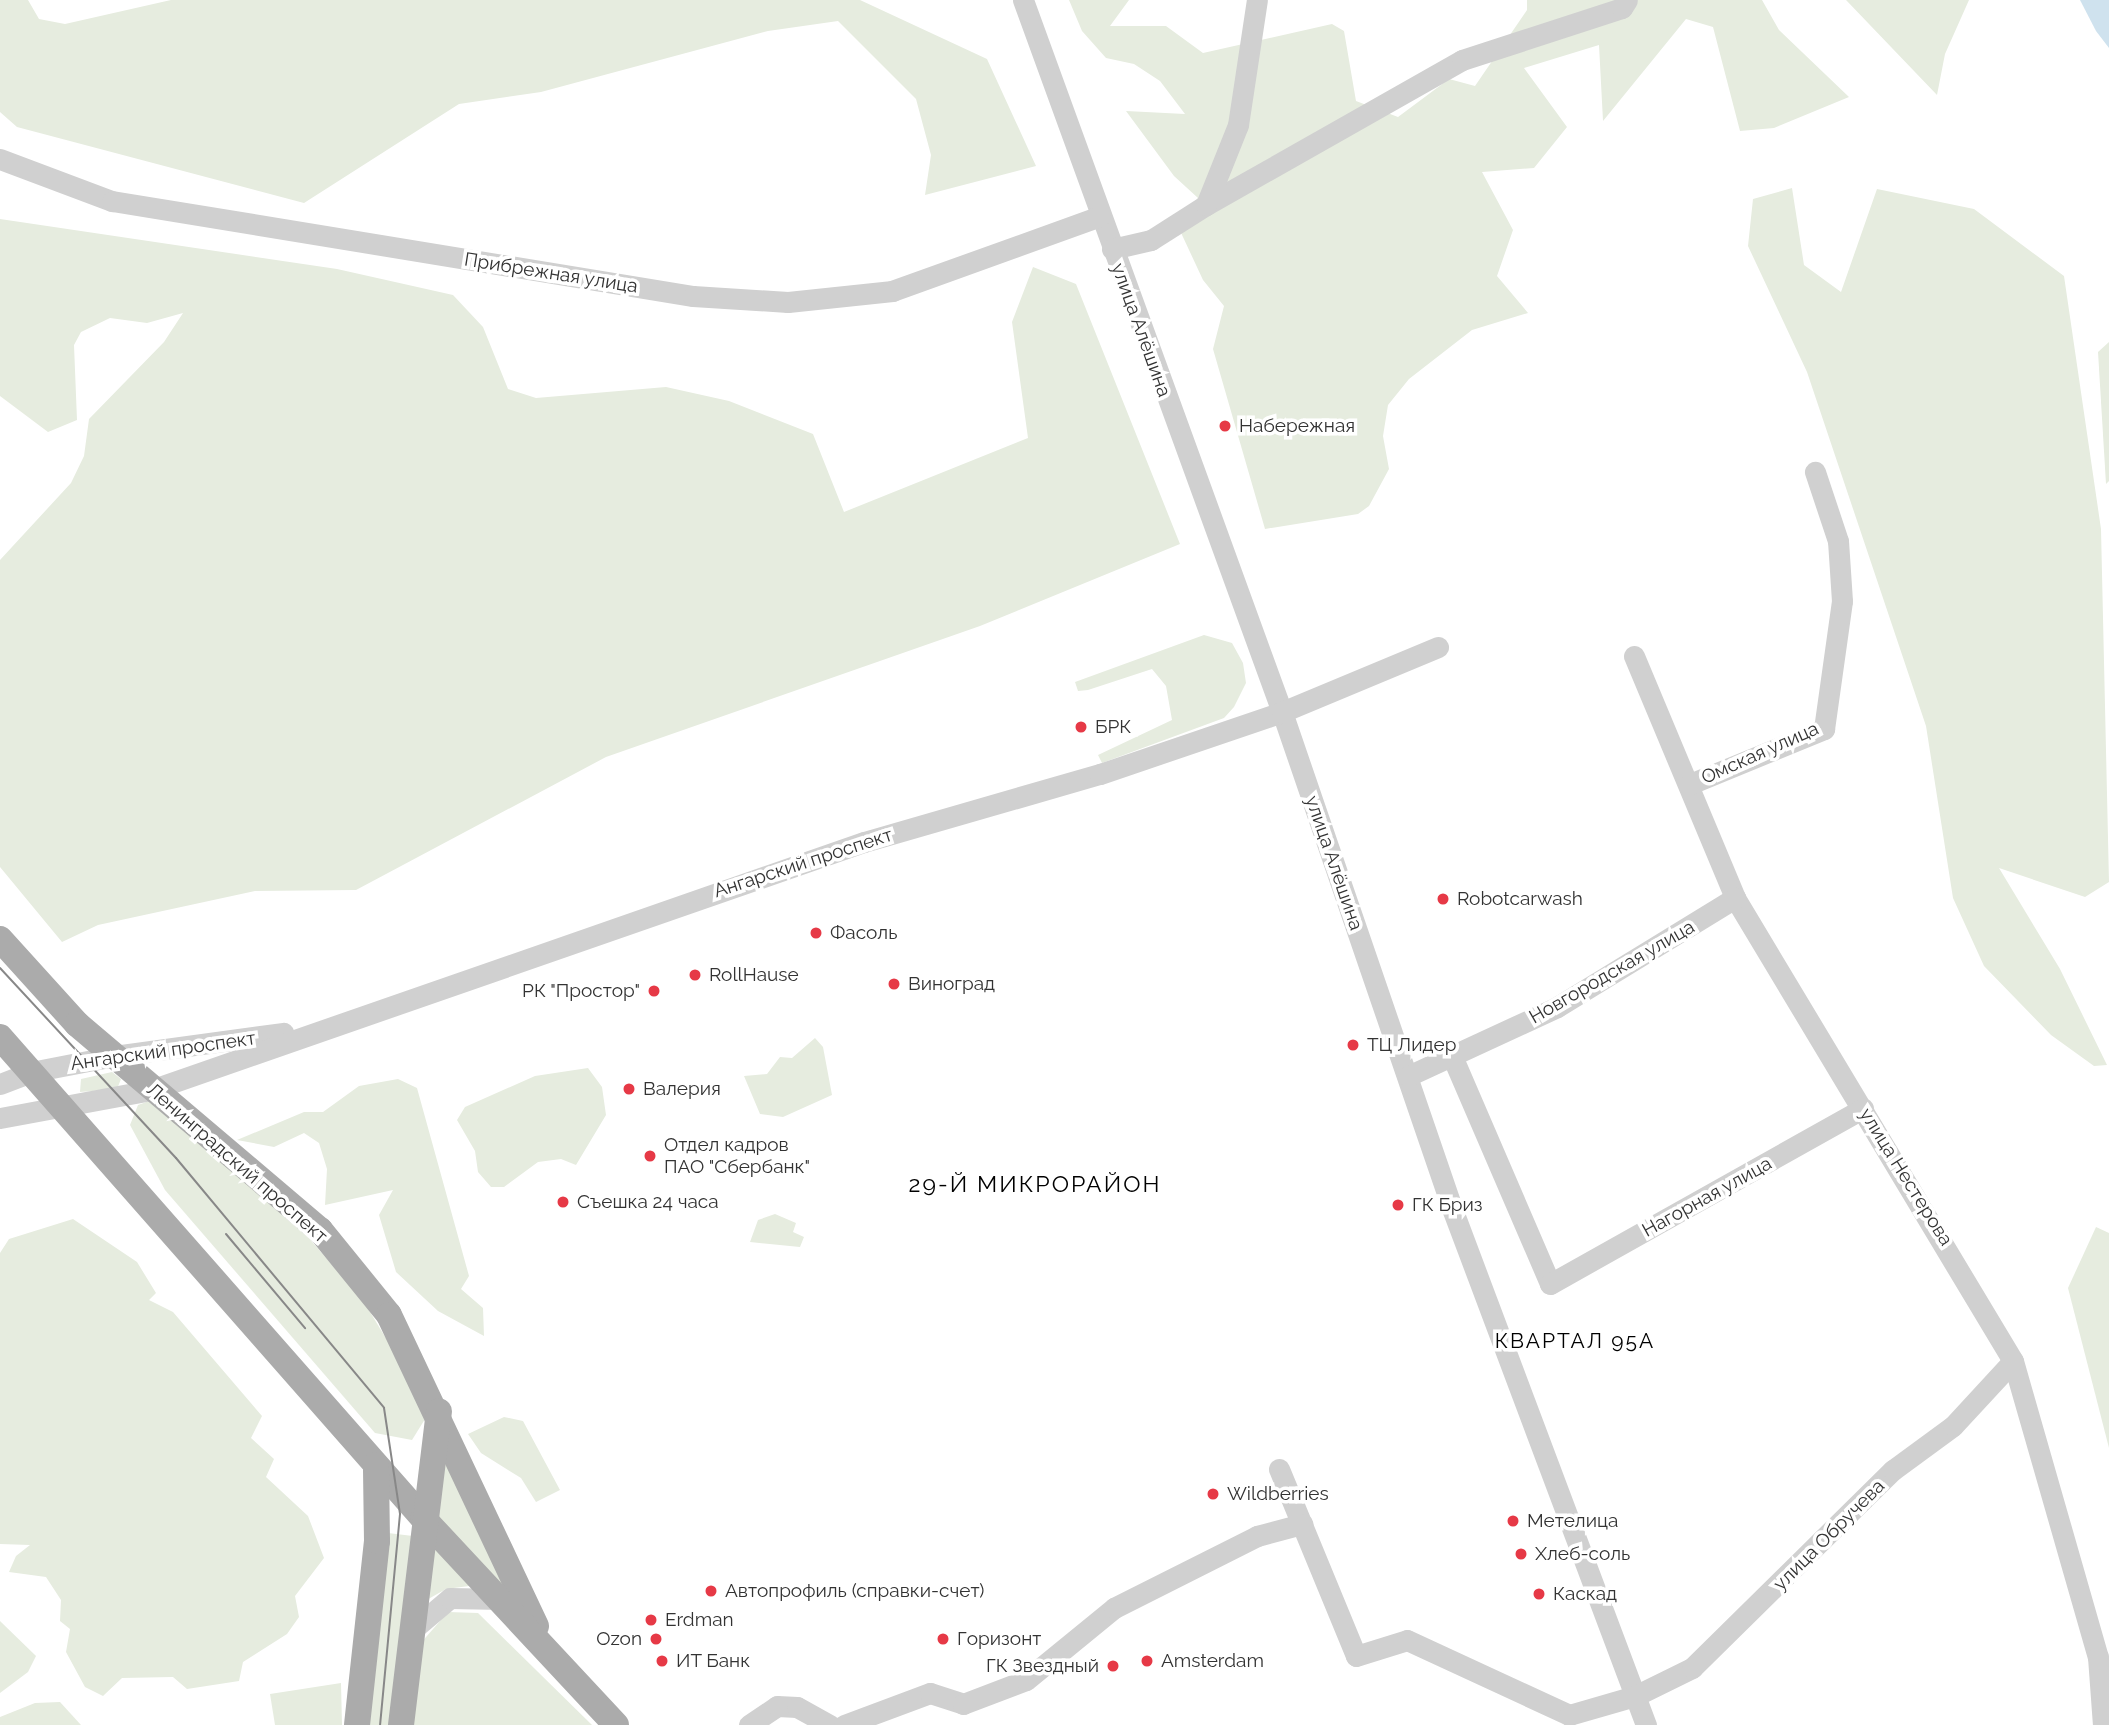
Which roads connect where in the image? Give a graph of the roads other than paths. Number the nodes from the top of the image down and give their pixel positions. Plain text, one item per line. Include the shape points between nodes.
1 (1023, 0) edge
2 (1257, 0) edge
3 (1624, 4) edge
4 (0, 159) edge
5 (1206, 205) junction
6 (1100, 216) junction
7 (1112, 249) junction
8 (1815, 472) dead end
9 (1438, 647) dead end
10 (1634, 656) dead end
11 (1282, 712) junction
12 (1690, 785) junction
13 (1735, 898) junction
14 (0, 939) edge
15 (328, 1026) junction
16 (0, 1037) edge
17 (114, 1056) junction
18 (1452, 1056) junction
19 (31, 1072) junction
20 (1408, 1076) junction
21 (0, 1084) edge
22 (151, 1090) junction
23 (1863, 1108) junction
24 (62, 1109) junction
25 (0, 1118) edge
26 (2013, 1362) junction
27 (439, 1411) junction
28 (376, 1465) junction
29 (1279, 1469) dead end
30 (423, 1518) junction
31 (1302, 1524) junction
32 (501, 1599) junction
33 (411, 1630) junction
34 (544, 1643) junction
35 (1635, 1696) junction
36 (357, 1725) edge
37 (401, 1725) edge
38 (616, 1725) edge
39 (749, 1725) edge
40 (830, 1725) edge
41 (844, 1725) edge
42 (1646, 1725) edge
43 (2103, 1725) edge

1 - 6 street, улица Алёшина
2 - 5 street via 1238,125
3 - 5 street via 1462,60
4 - 6 street, Прибрежная улица via 112,201 694,296 788,302 892,291
5 - 7 street via 1151,240
6 - 7 street, улица Алёшина
7 - 11 street, улица Алёшина
8 - 12 street, Омская улица via 1838,541 1842,601 1824,729
9 - 11 street, Ангарский проспект
10 - 12 street, улица Нестерова
11 - 15 street, Ангарский проспект via 1100,774 864,842
11 - 20 street, улица Алёшина
12 - 13 street, улица Нестерова
13 - 18 street, Новгородская улица via 1557,1007
13 - 23 street, улица Нестерова
14 - 17 main road, Ленинградский проспект
15 - 17 street, Ангарский проспект
15 - 22 street, Ангарский проспект
16 - 19 main road, Ленинградский проспект
17 - 19 street, Ангарский проспект
17 - 22 main road, Ленинградский проспект
18 - 20 street, Новгородская улица
18 - 23 street, Нагорная улица via 1550,1284
19 - 21 street, Ангарский проспект
19 - 24 main road, Ленинградский проспект
20 - 35 street, улица Алёшина
22 - 24 street, Ангарский проспект
22 - 27 main road, Ленинградский проспект via 320,1230 389,1315
23 - 26 street, улица Нестерова
24 - 25 street, Ангарский проспект
24 - 28 main road, Ленинградский проспект
26 - 35 street, улица Обручева via 1953,1426 1893,1470 1692,1668
26 - 43 street, улица Нестерова via 2098,1657
27 - 30 main road
27 - 34 main road, Ленинградский проспект
28 - 30 main road, Ленинградский проспект
28 - 36 main road via 376,1541
29 - 31 street
30 - 32 main road, Ленинградский проспект
30 - 33 main road
31 - 35 street, улица Обручева via 1356,1656 1407,1640 1569,1714
31 - 41 street via 1257,1536 1114,1608 1026,1680 963,1704 930,1693
32 - 33 street via 450,1598
32 - 34 main road, Ленинградский проспект
33 - 37 main road
34 - 38 main road, Ленинградский проспект
35 - 42 street, улица Алёшина
39 - 40 street via 777,1706 797,1707

